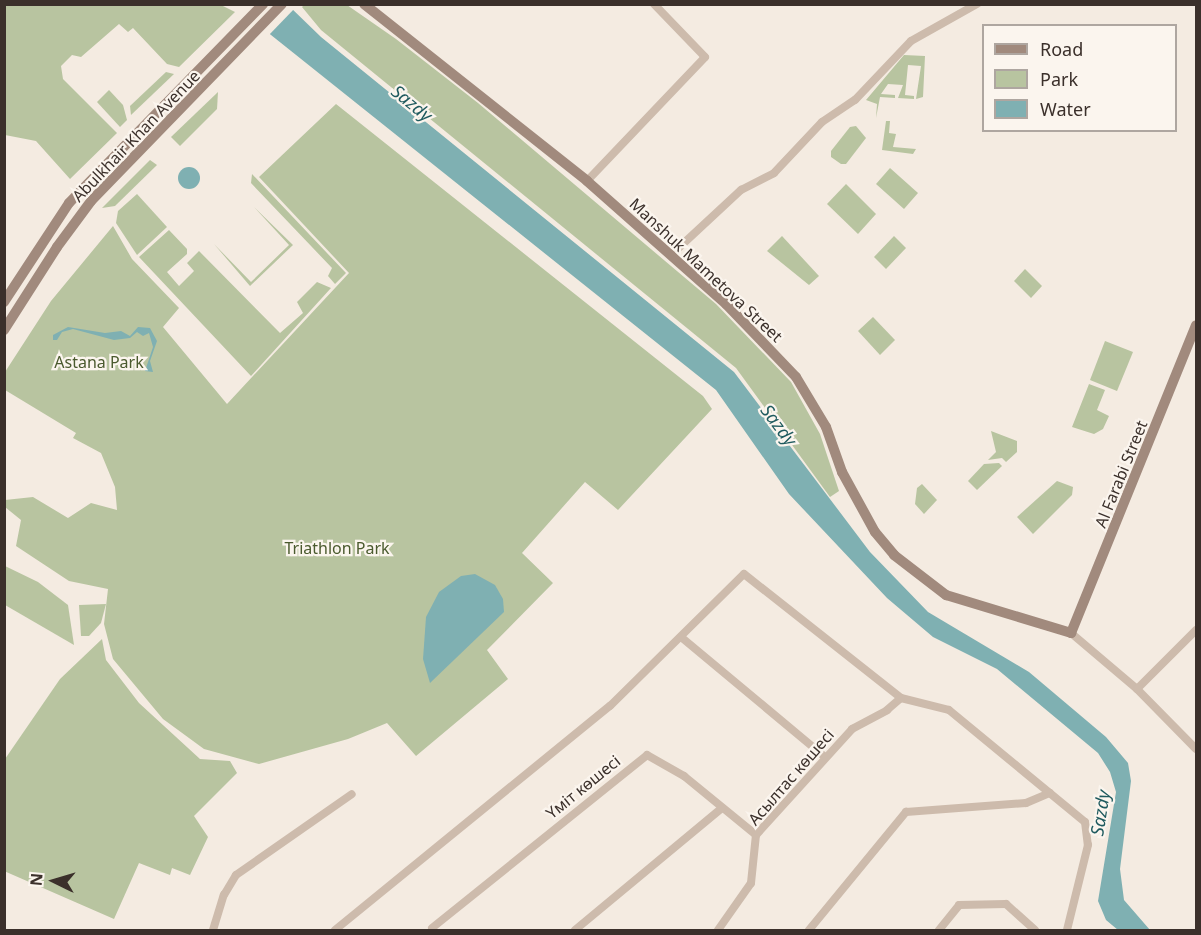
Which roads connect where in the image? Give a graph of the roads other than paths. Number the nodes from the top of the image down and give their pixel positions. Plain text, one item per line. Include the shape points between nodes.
1 (263, 4) edge
2 (282, 4) edge
3 (364, 4) edge
4 (654, 4) edge
5 (977, 4) edge
6 (189, 81) junction
7 (178, 113) junction
8 (93, 176) junction
9 (587, 181) junction
10 (92, 201) junction
11 (671, 255) junction
12 (4, 302) edge
13 (1197, 325) edge
14 (4, 330) edge
15 (1194, 339) edge
16 (1197, 630) edge
17 (1071, 633) junction
18 (681, 637) junction
19 (1137, 689) junction
20 (901, 698) junction
21 (1197, 749) edge
22 (825, 757) junction
23 (1050, 793) junction
24 (352, 794) dead end
25 (721, 809) junction
26 (756, 836) junction
27 (432, 928) dead end
28 (213, 930) edge
29 (335, 930) edge
30 (578, 930) edge
31 (718, 930) edge
32 (809, 930) edge
33 (939, 930) edge
34 (1035, 930) edge
35 (1067, 930) edge

1 - 6 street, Abulkhair Khan Avenue
2 - 7 street, Abulkhair Khan Avenue
3 - 9 street, Manshuk Mametova Street
4 - 9 street via 705,57
5 - 11 street via 911,41 855,100 822,122 774,172 741,190
6 - 7 street via 189,98
6 - 8 street, Abulkhair Khan Avenue
7 - 10 street, Abulkhair Khan Avenue
8 - 10 street
8 - 12 street, Abulkhair Khan Avenue via 69,203
9 - 11 street, Manshuk Mametova Street
10 - 14 street, Abulkhair Khan Avenue
11 - 17 street, Manshuk Mametova Street via 796,377 826,427 855,498 894,555 946,596
13 - 15 street, Al Farabi Street
15 - 17 street, Al Farabi Street
16 - 19 street
17 - 19 street
18 - 20 street via 744,574
18 - 22 street
18 - 29 street via 601,713
19 - 21 street
20 - 22 street, Асылтас көшесі via 852,729
20 - 23 street via 949,710
22 - 26 street, Асылтас көшесі
23 - 32 street via 1026,803 906,812
23 - 35 street via 1085,822 1088,845
24 - 28 street via 236,875 224,894
25 - 26 street, Үміт көшесі
25 - 27 street, Үміт көшесі via 684,776 652,755 642,757
25 - 30 street
26 - 31 street, Асылтас көшесі via 751,883
33 - 34 street via 959,905 1006,904

